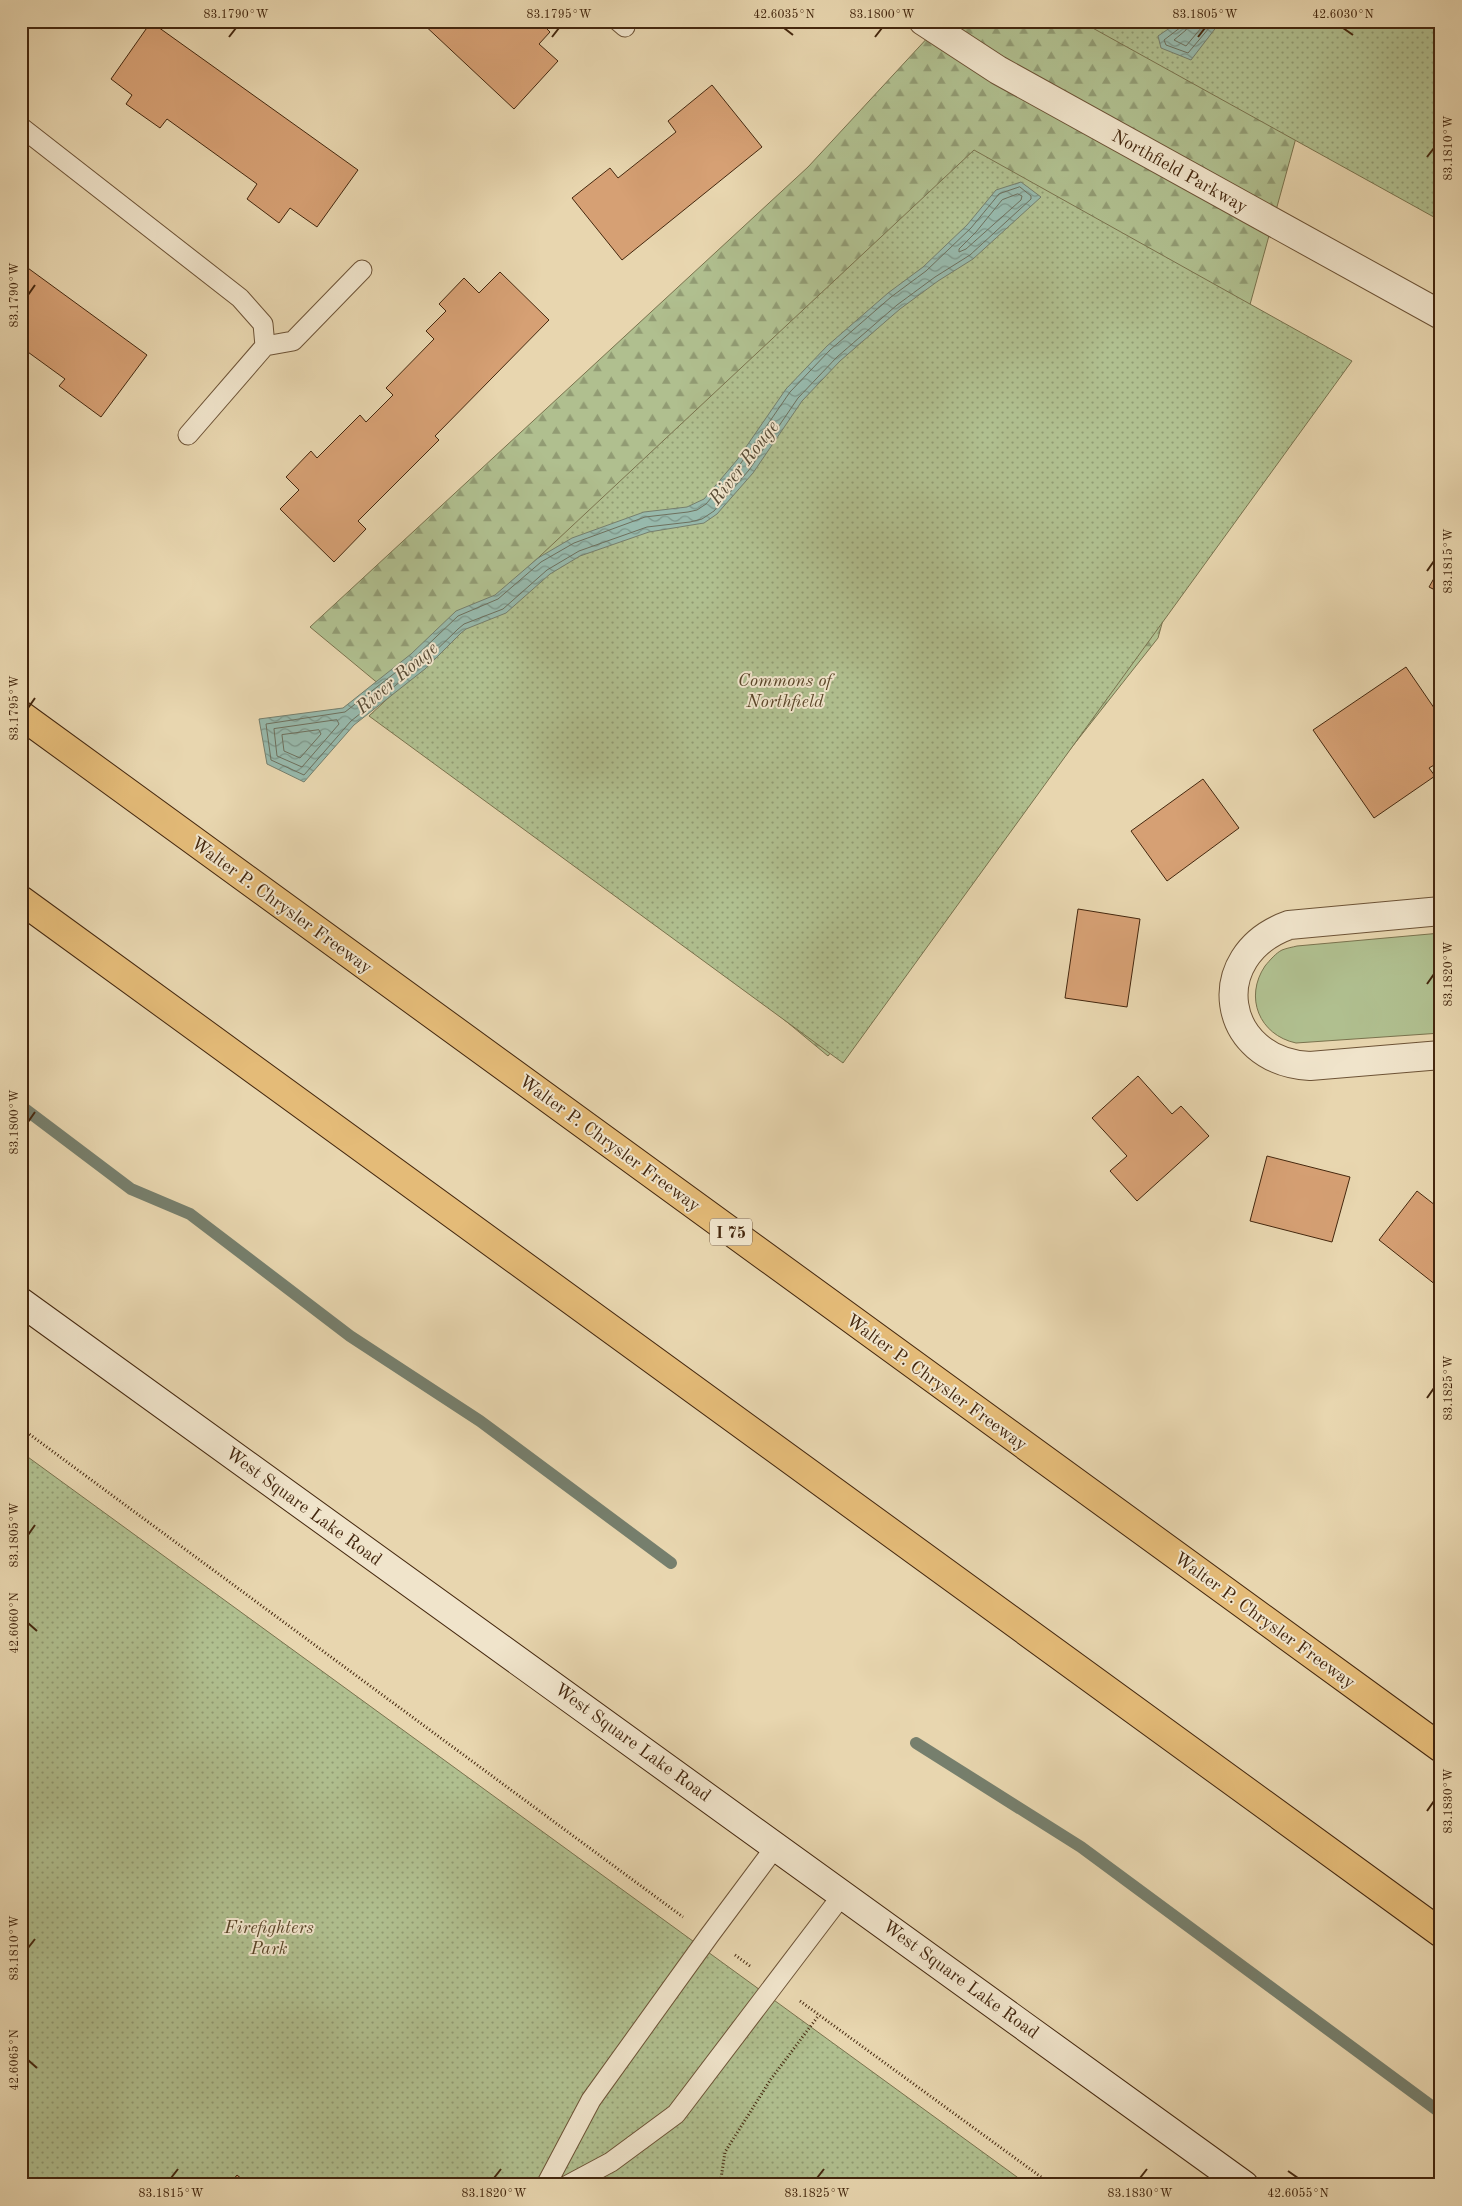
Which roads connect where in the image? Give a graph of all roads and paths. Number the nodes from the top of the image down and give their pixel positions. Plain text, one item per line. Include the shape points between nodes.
1 (923, 21) edge
2 (21, 127) edge
3 (362, 270) dead end
4 (1441, 315) edge
5 (265, 346) junction
6 (188, 436) dead end
7 (21, 715) edge
8 (21, 900) edge
9 (1441, 911) edge
10 (1441, 1055) edge
11 (21, 1302) edge
12 (21, 1428) edge
13 (1441, 1748) edge
14 (776, 1846) junction
15 (843, 1894) junction
16 (687, 1920) dead end
17 (1441, 1933) edge
18 (733, 1953) dead end
19 (757, 1971) dead end
20 (794, 1997) dead end
21 (819, 2015) junction
22 (546, 2185) edge
23 (568, 2185) edge
24 (720, 2185) edge
25 (1052, 2185) edge
26 (1244, 2185) edge

1 - 4 main road, Northfield Parkway via 998,70
2 - 5 lane via 240,298 263,324
3 - 5 lane via 293,342
5 - 6 lane
7 - 13 highway, Walter P. Chrysler Freeway / I 75
8 - 17 highway
9 - 10 main road via 1289,925 1274,931 1251,950 1240,966 1233,991 1241,1027 1261,1051 1294,1065
11 - 14 main road, West Square Lake Road
12 - 16 path
14 - 15 main road, West Square Lake Road
14 - 22 lane via 591,2100
15 - 23 lane via 676,2114 611,2162
15 - 26 main road, West Square Lake Road
18 - 19 path
20 - 21 path
21 - 24 path via 771,2079 725,2152
21 - 25 path

